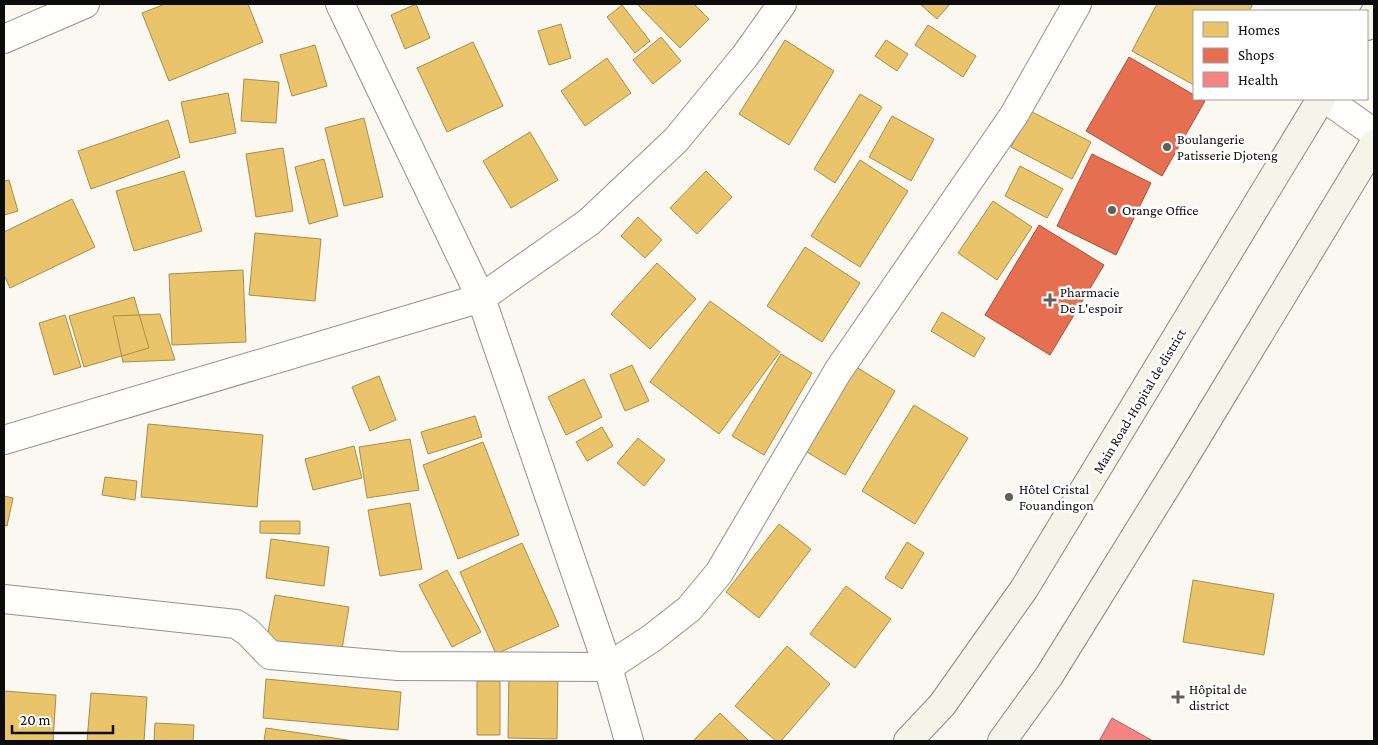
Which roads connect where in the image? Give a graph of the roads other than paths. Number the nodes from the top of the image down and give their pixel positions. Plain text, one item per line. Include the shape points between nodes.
1 (85, 4) edge
2 (340, 4) edge
3 (782, 4) edge
4 (1077, 4) edge
5 (4, 38) edge
6 (1320, 100) edge
7 (1327, 100) edge
8 (1374, 133) edge
9 (1374, 144) edge
10 (482, 298) junction
11 (4, 440) edge
12 (4, 599) edge
13 (608, 667) junction
14 (629, 741) edge
15 (908, 741) edge
16 (1002, 741) edge

1 - 5 street
2 - 10 street
3 - 10 street via 745,56 676,140 588,222
4 - 13 street via 1014,115 838,371 719,573 689,609
6 - 15 main road, Main Road-Hopital de district via 1024,589 942,705
7 - 8 street
9 - 16 main road via 1188,453 1049,676
10 - 11 street
10 - 13 street
12 - 13 street via 236,624 270,655 398,666
13 - 14 street

